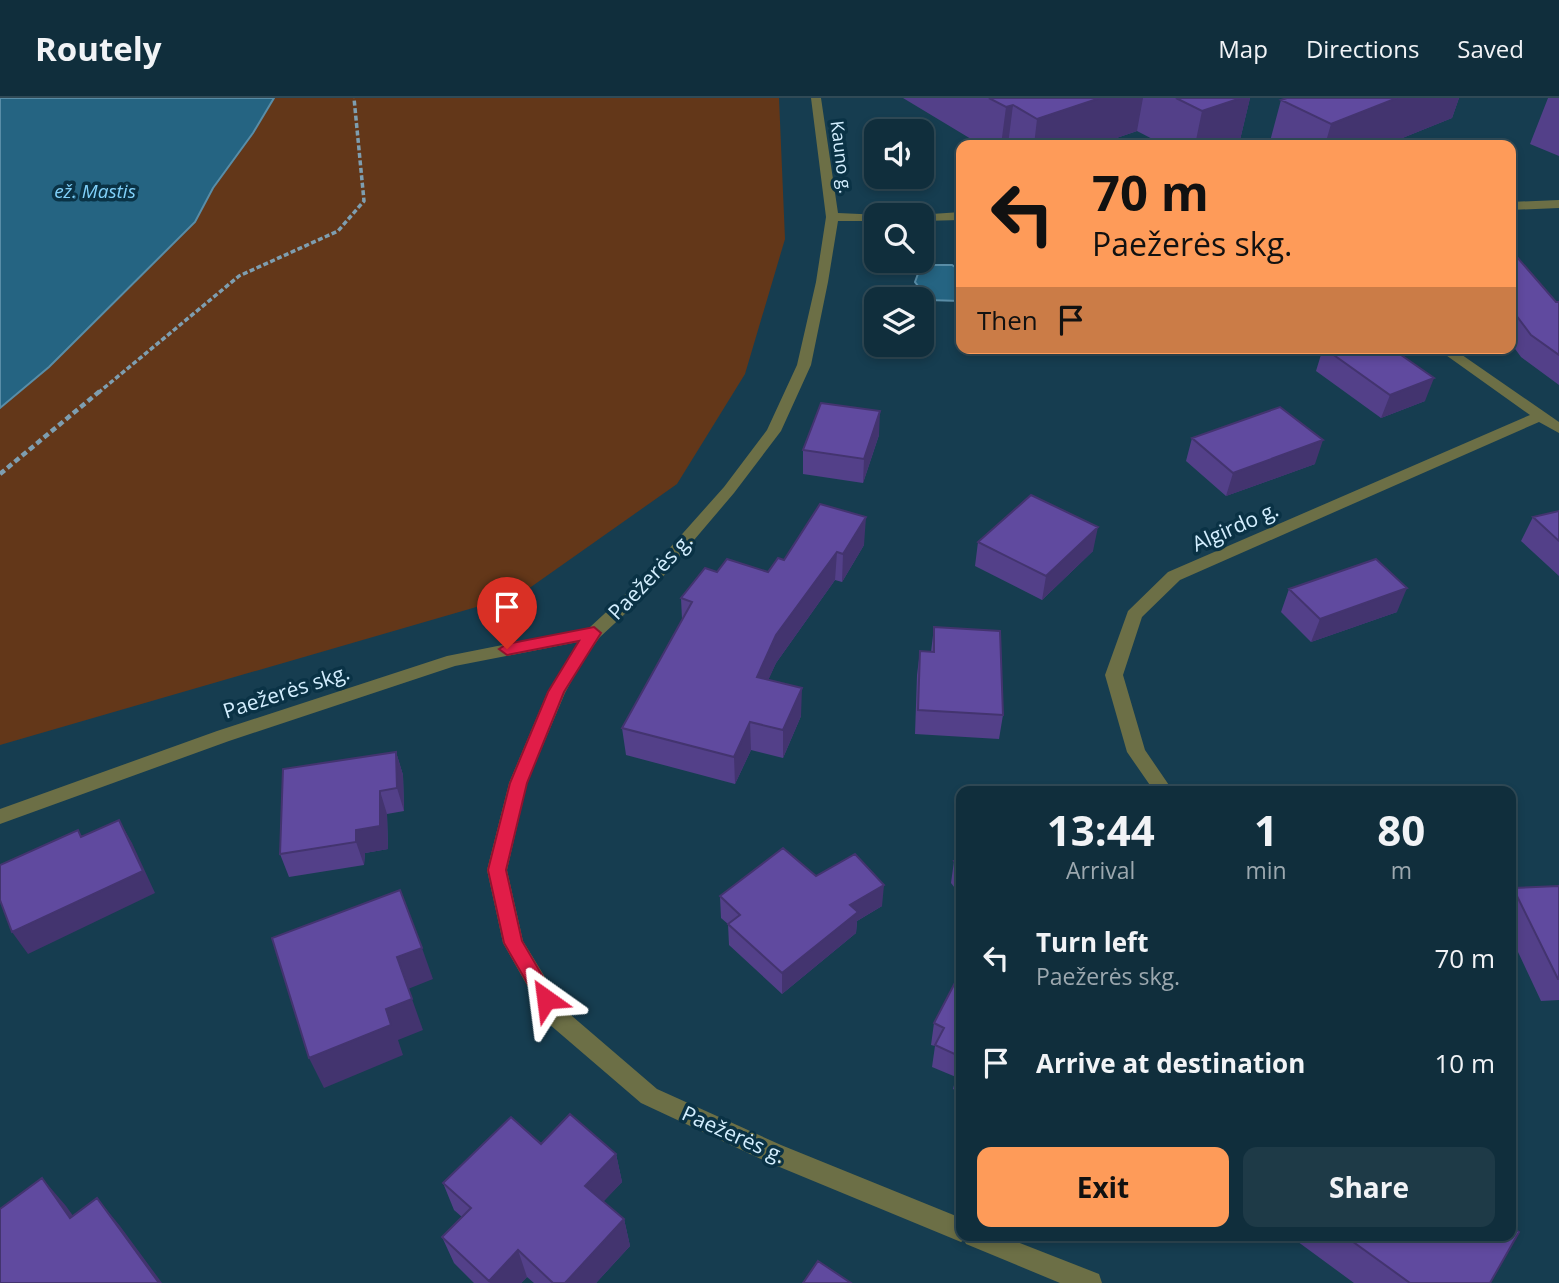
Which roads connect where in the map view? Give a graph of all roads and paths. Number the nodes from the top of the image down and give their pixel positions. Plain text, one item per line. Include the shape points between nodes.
1 (355, 98) edge
2 (816, 98) edge
3 (1559, 204) edge
4 (1516, 206) edge
5 (934, 216) edge
6 (956, 216) edge
7 (832, 217) junction
8 (864, 217) edge
9 (1452, 354) edge
10 (1540, 416) junction
11 (1559, 429) edge
12 (0, 474) edge
13 (594, 633) junction
14 (1160, 786) edge
15 (0, 817) edge
16 (956, 1228) edge
17 (986, 1241) edge
18 (1090, 1283) edge

1 - 12 path via 365,201 338,230 239,276
2 - 7 street, Kauno g.
3 - 4 street
5 - 6 street
7 - 8 street, Kauno g.
7 - 13 street, Paežerės g. via 804,365 774,430 649,582
9 - 10 street
10 - 11 street
10 - 14 street, Algirdo g. via 1174,576 1134,615 1114,675 1136,752
13 - 15 street, Paežerės skg. via 453,660 223,736
13 - 16 street, Paežerės g. via 556,692 518,783 497,870 513,943 557,1017 649,1096
17 - 18 street

